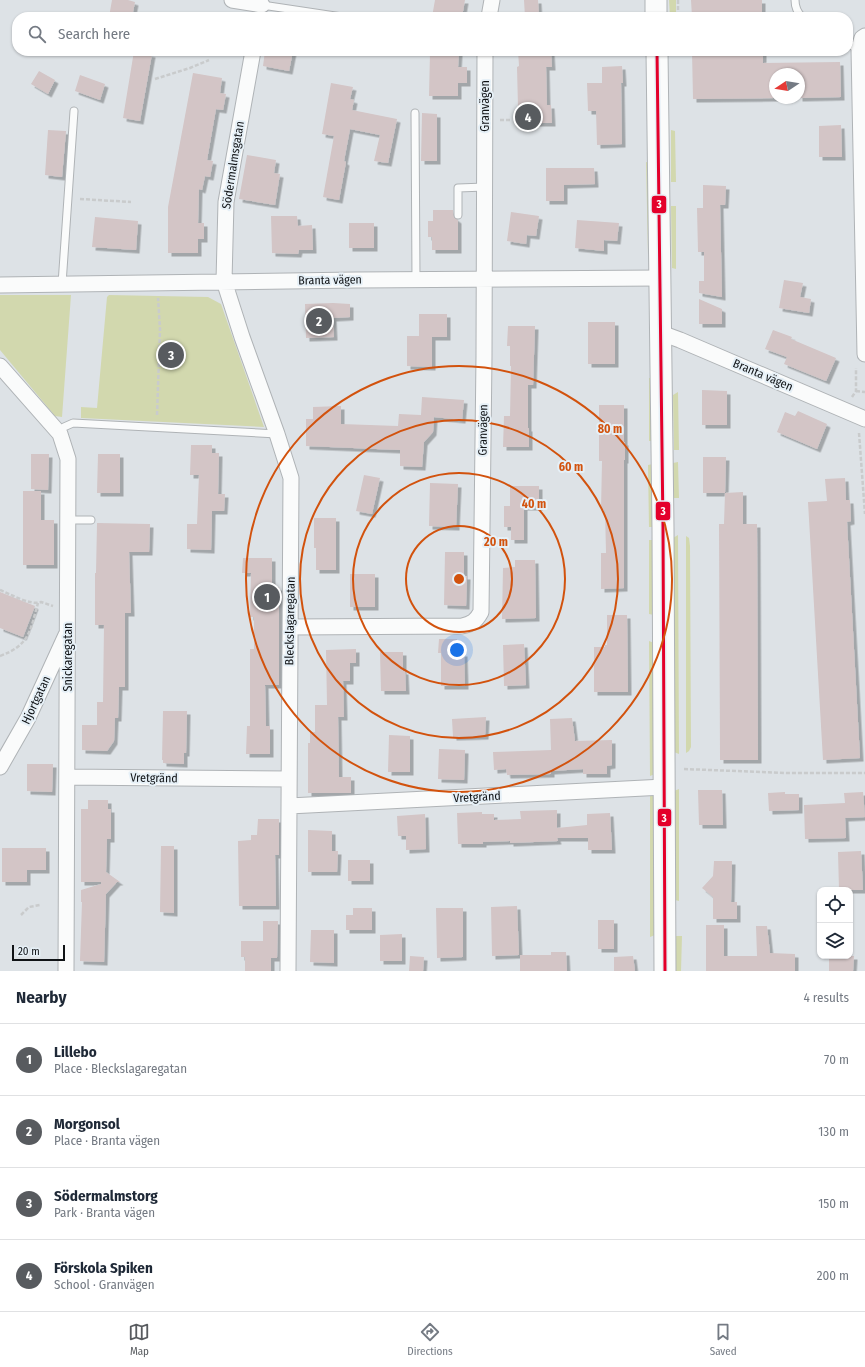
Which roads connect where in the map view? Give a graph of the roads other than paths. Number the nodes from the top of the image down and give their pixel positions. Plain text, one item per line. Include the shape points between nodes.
1 (232, 0) edge
2 (492, 0) edge
3 (656, 0) edge
4 (795, 0) edge
5 (262, 7) edge
6 (302, 12) edge
7 (490, 12) edge
8 (656, 12) edge
9 (799, 12) edge
10 (857, 43) edge
11 (252, 56) edge
12 (485, 56) edge
13 (657, 56) edge
14 (74, 111) dead end
15 (415, 113) dead end
16 (485, 187) junction
17 (458, 216) dead end
18 (660, 278) junction
19 (416, 279) junction
20 (485, 279) junction
21 (224, 281) junction
22 (62, 284) junction
23 (0, 285) edge
24 (661, 333) junction
25 (865, 354) edge
26 (0, 366) edge
27 (865, 419) edge
28 (60, 434) junction
29 (277, 434) junction
30 (68, 520) junction
31 (91, 520) dead end
32 (290, 627) junction
33 (68, 630) junction
34 (0, 767) edge
35 (67, 777) junction
36 (289, 779) junction
37 (664, 788) junction
38 (289, 806) junction
39 (66, 971) edge
40 (288, 971) edge
41 (665, 971) edge

1 - 5 street
2 - 7 street
3 - 8 street
4 - 9 lane
5 - 6 lane
10 - 25 street
11 - 21 street, Södermalmsgatan via 226,202
12 - 16 street, Granvägen
13 - 18 street
14 - 22 lane
15 - 19 lane
16 - 17 lane via 458,188
16 - 20 street, Granvägen
18 - 20 street, Branta vägen
18 - 24 street
19 - 20 street, Branta vägen
19 - 21 street, Branta vägen
20 - 32 street, Granvägen via 481,612 477,620 462,626
21 - 22 street, Branta vägen
21 - 29 street, Bleckslagaregatan
22 - 23 street, Branta vägen
24 - 27 street, Branta vägen
24 - 37 street
26 - 28 street, Snickaregatan
28 - 29 lane via 64,427 73,423
28 - 30 street, Snickaregatan via 68,459
29 - 32 street, Bleckslagaregatan via 291,478
30 - 31 lane
30 - 33 street, Snickaregatan
32 - 36 street, Bleckslagaregatan
33 - 34 street, Hjortgatan via 28,718
33 - 35 street, Snickaregatan
35 - 36 street, Vretgränd
35 - 39 street, Snickaregatan
36 - 38 street, Bleckslagaregatan
37 - 38 street, Vretgränd
37 - 41 street
38 - 40 street, Bleckslagaregatan

